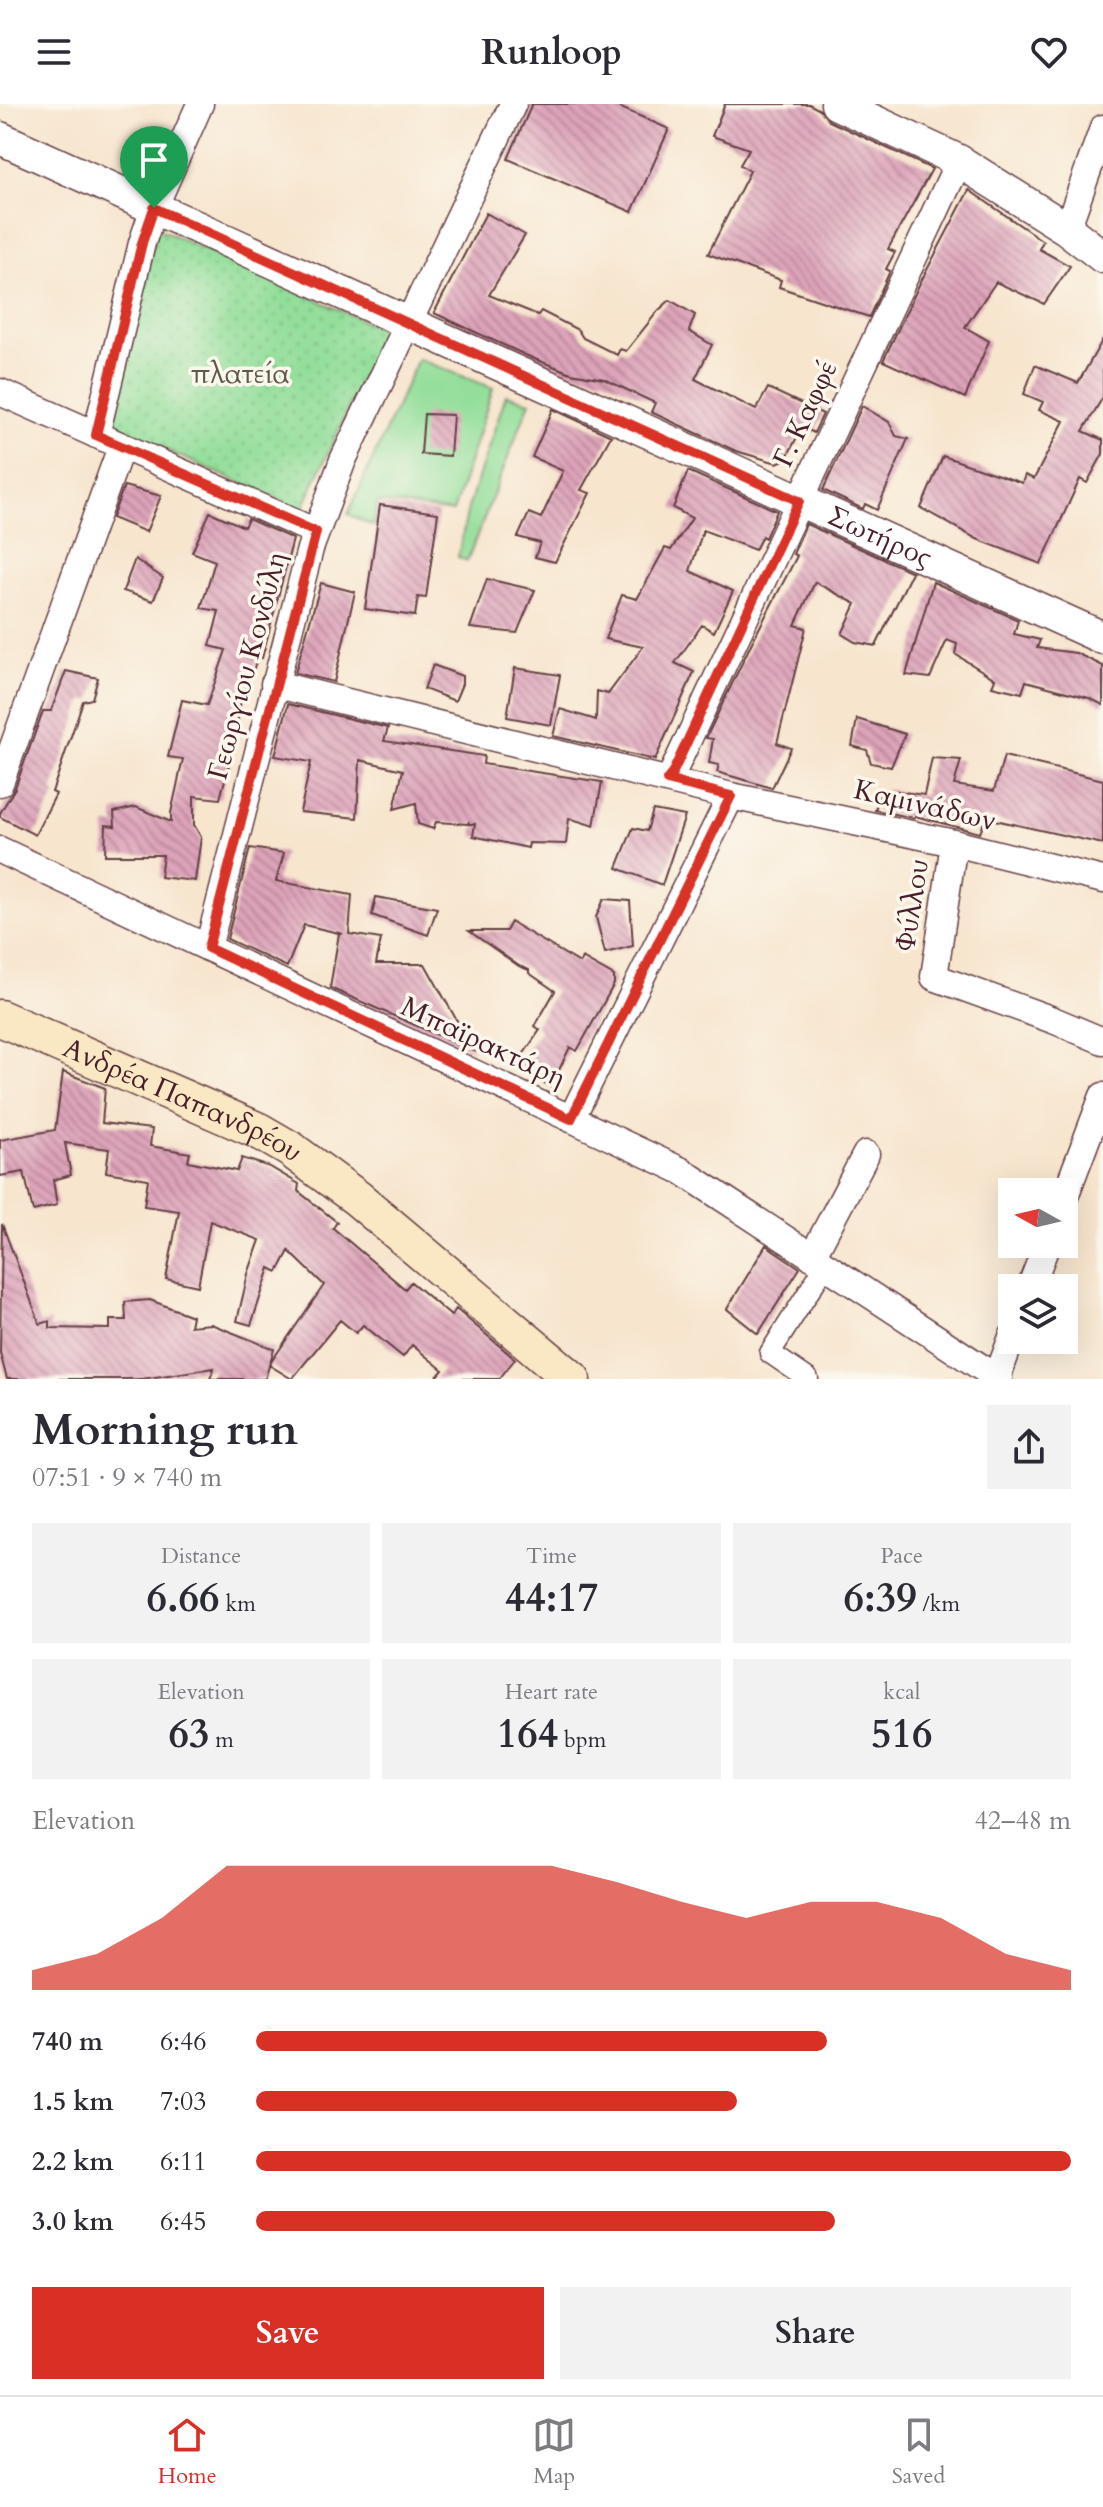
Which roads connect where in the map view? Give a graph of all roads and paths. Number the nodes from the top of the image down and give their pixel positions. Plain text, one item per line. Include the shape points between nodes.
1 (200, 104) edge
2 (513, 104) edge
3 (837, 104) edge
4 (1103, 128) edge
5 (0, 138) edge
6 (959, 161) junction
7 (154, 208) junction
8 (1067, 229) junction
9 (1103, 257) edge
10 (408, 323) junction
11 (0, 392) edge
12 (96, 435) junction
13 (121, 447) junction
14 (799, 501) junction
15 (316, 532) junction
16 (1103, 638) edge
17 (274, 684) junction
18 (667, 780) junction
19 (0, 783) edge
20 (731, 796) junction
21 (954, 843) junction
22 (0, 850) edge
23 (1103, 880) edge
24 (208, 948) junction
25 (0, 1018) edge
26 (1103, 1041) edge
27 (1103, 1096) edge
28 (571, 1119) junction
29 (866, 1154) dead end
30 (1072, 1178) edge
31 (818, 1261) junction
32 (1006, 1354) edge
33 (998, 1378) edge
34 (571, 1379) edge
35 (808, 1379) edge

1 - 7 street
2 - 10 street, Γεωργίου Κονδύλη
3 - 6 street
4 - 8 street
5 - 7 street, Σωτήρος
6 - 8 street
6 - 14 street, Γ. Καφφέ
7 - 10 street, Σωτήρος
7 - 12 street
8 - 9 street
10 - 14 street, Σωτήρος
10 - 15 street, Γεωργίου Κονδύλη via 343,460
11 - 12 street
12 - 13 street
13 - 15 street
13 - 19 street
14 - 16 street, Σωτήρος
14 - 18 street, Γ. Καφφέ
15 - 17 street, Γεωργίου Κονδύλη
17 - 18 street
17 - 24 street, Γεωργίου Κονδύλη
18 - 20 street
20 - 21 street, Καμινάδων
20 - 28 street
21 - 23 street, Καμινάδων
21 - 26 street, Φύλλου via 934,977
22 - 24 street, Μπαϊρακτάρη
24 - 28 street, Μπαϊρακτάρη
25 - 34 main road, Ανδρέα Παπανδρέου via 290,1149 357,1198
27 - 30 street
28 - 31 street, Μπαϊρακτάρη via 689,1176
29 - 31 street
31 - 33 street, Μπαϊρακτάρη
31 - 35 street via 770,1353
32 - 33 street

